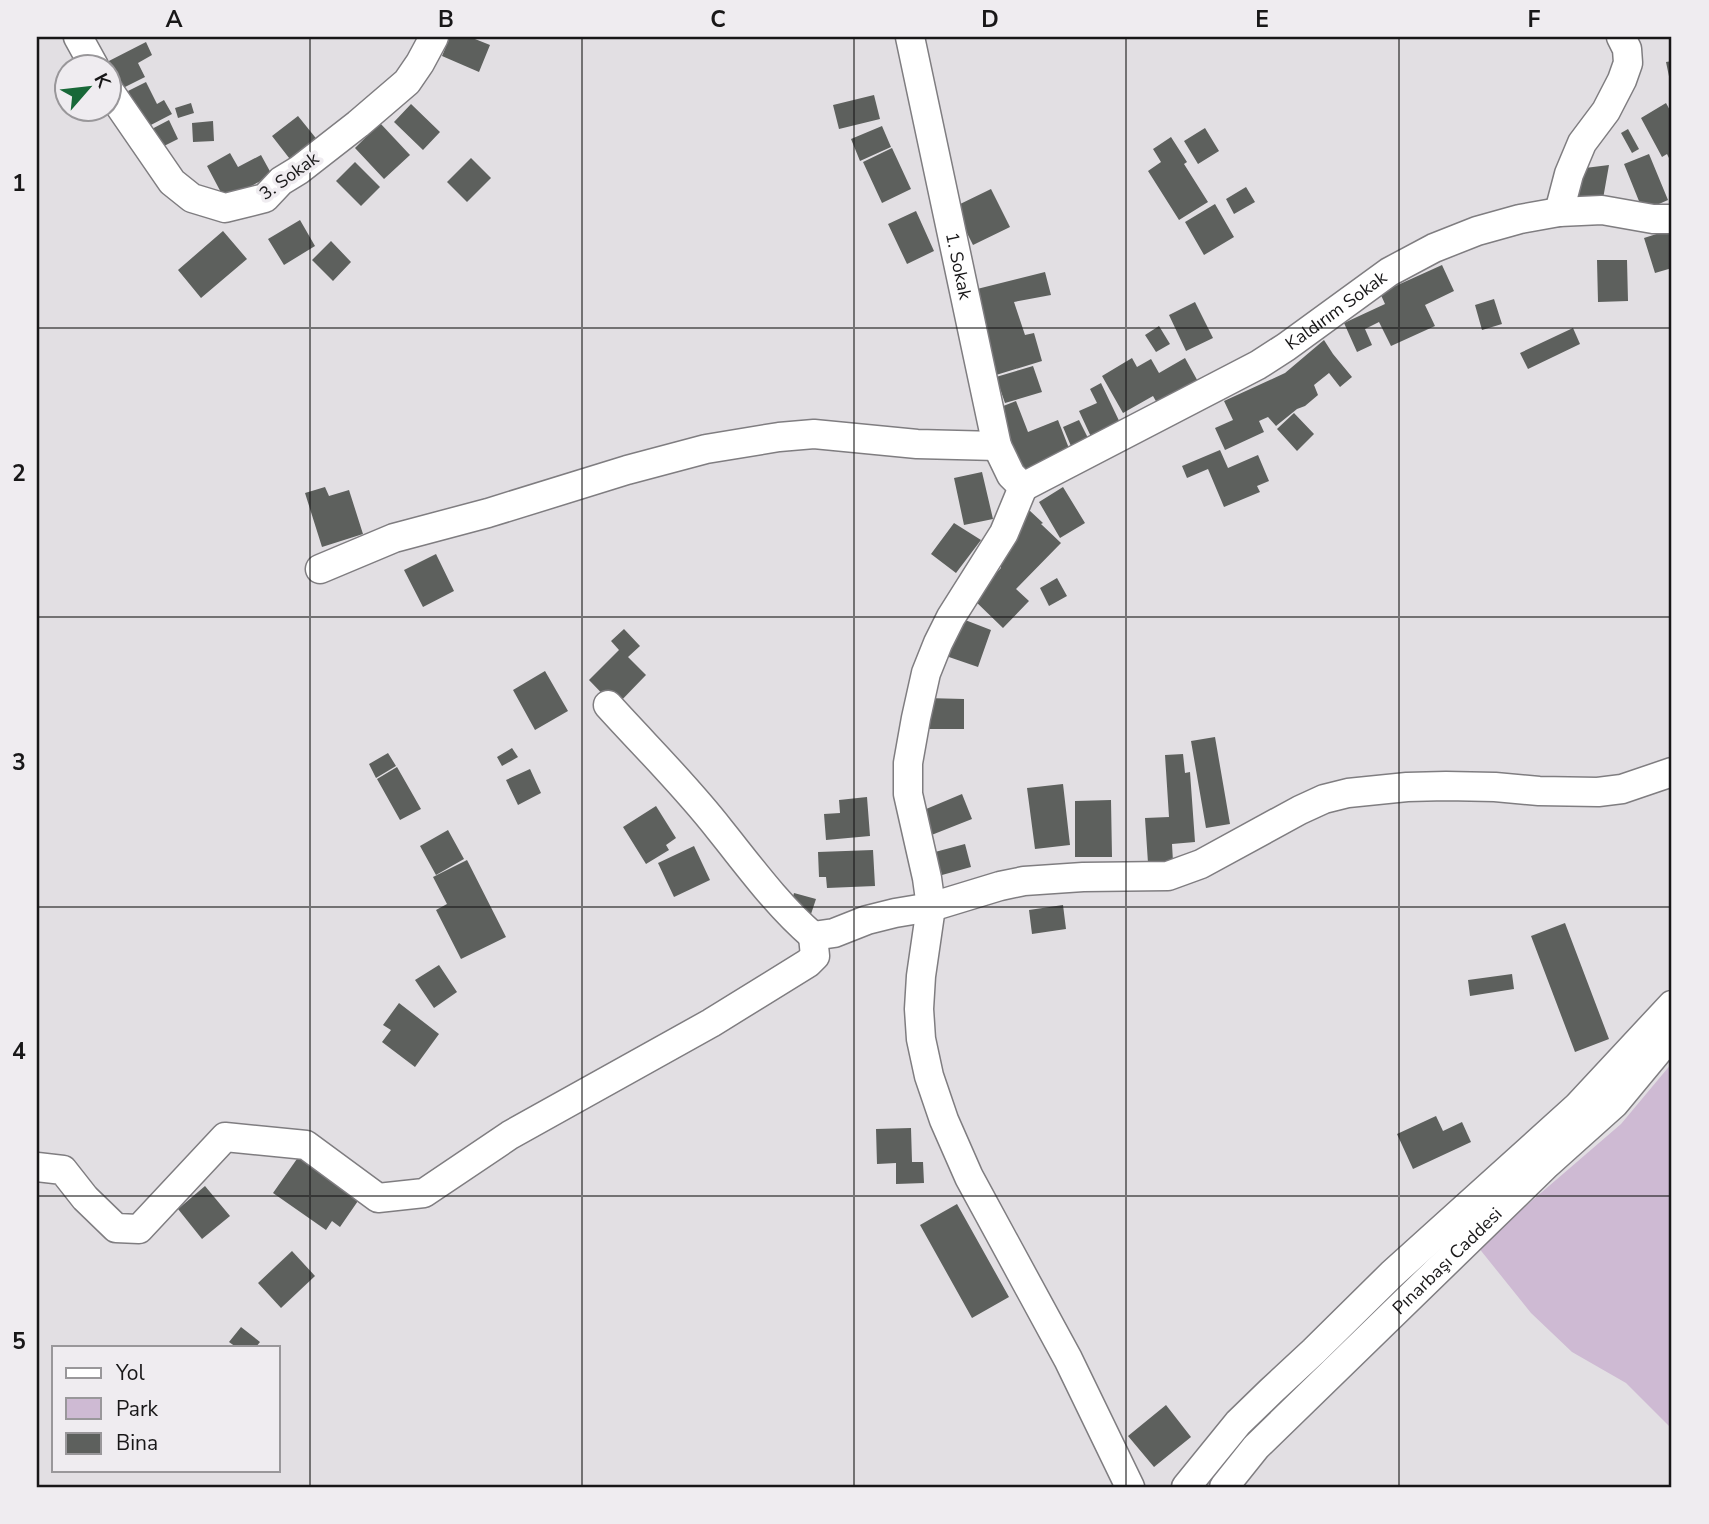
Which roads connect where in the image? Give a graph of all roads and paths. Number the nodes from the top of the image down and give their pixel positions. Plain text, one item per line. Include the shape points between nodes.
1 (434, 37) edge
2 (911, 37) edge
3 (1621, 37) edge
4 (122, 109) edge
5 (1559, 212) junction
6 (1672, 219) edge
7 (997, 446) junction
8 (1023, 487) junction
9 (320, 569) dead end
10 (608, 705) dead end
11 (1672, 772) edge
12 (931, 907) junction
13 (813, 936) junction
14 (1672, 1005) edge
15 (1672, 1034) edge
16 (37, 1167) edge
17 (1130, 1487) edge
18 (1186, 1487) edge
19 (1224, 1487) edge

1 - 4 street, 3. Sokak via 407,82 358,124 265,198 225,208 192,198 172,182
2 - 7 street, 1. Sokak
3 - 5 street via 1628,63 1622,80 1582,143
5 - 6 street, Kaldırım Sokak via 1602,210
5 - 8 street, Kaldırım Sokak via 1477,231 1408,261 1258,365
7 - 8 street, 1. Sokak via 1011,475
7 - 9 street via 814,434 706,449 394,538
8 - 12 street via 1004,533 937,643 918,707 908,763 908,794
10 - 13 street
11 - 12 street via 1598,792 1446,786 1348,793 1300,810 1242,843 1168,876 1024,881
12 - 13 street via 895,912
12 - 17 street via 919,1009 929,1076 944,1120
13 - 16 street via 815,956 808,963 510,1135 424,1193 379,1198 306,1145 225,1137 139,1229 116,1228 63,1170
14 - 18 street via 1577,1107 1270,1391
15 - 19 street, Pınarbaşı Caddesi via 1614,1104 1256,1447

